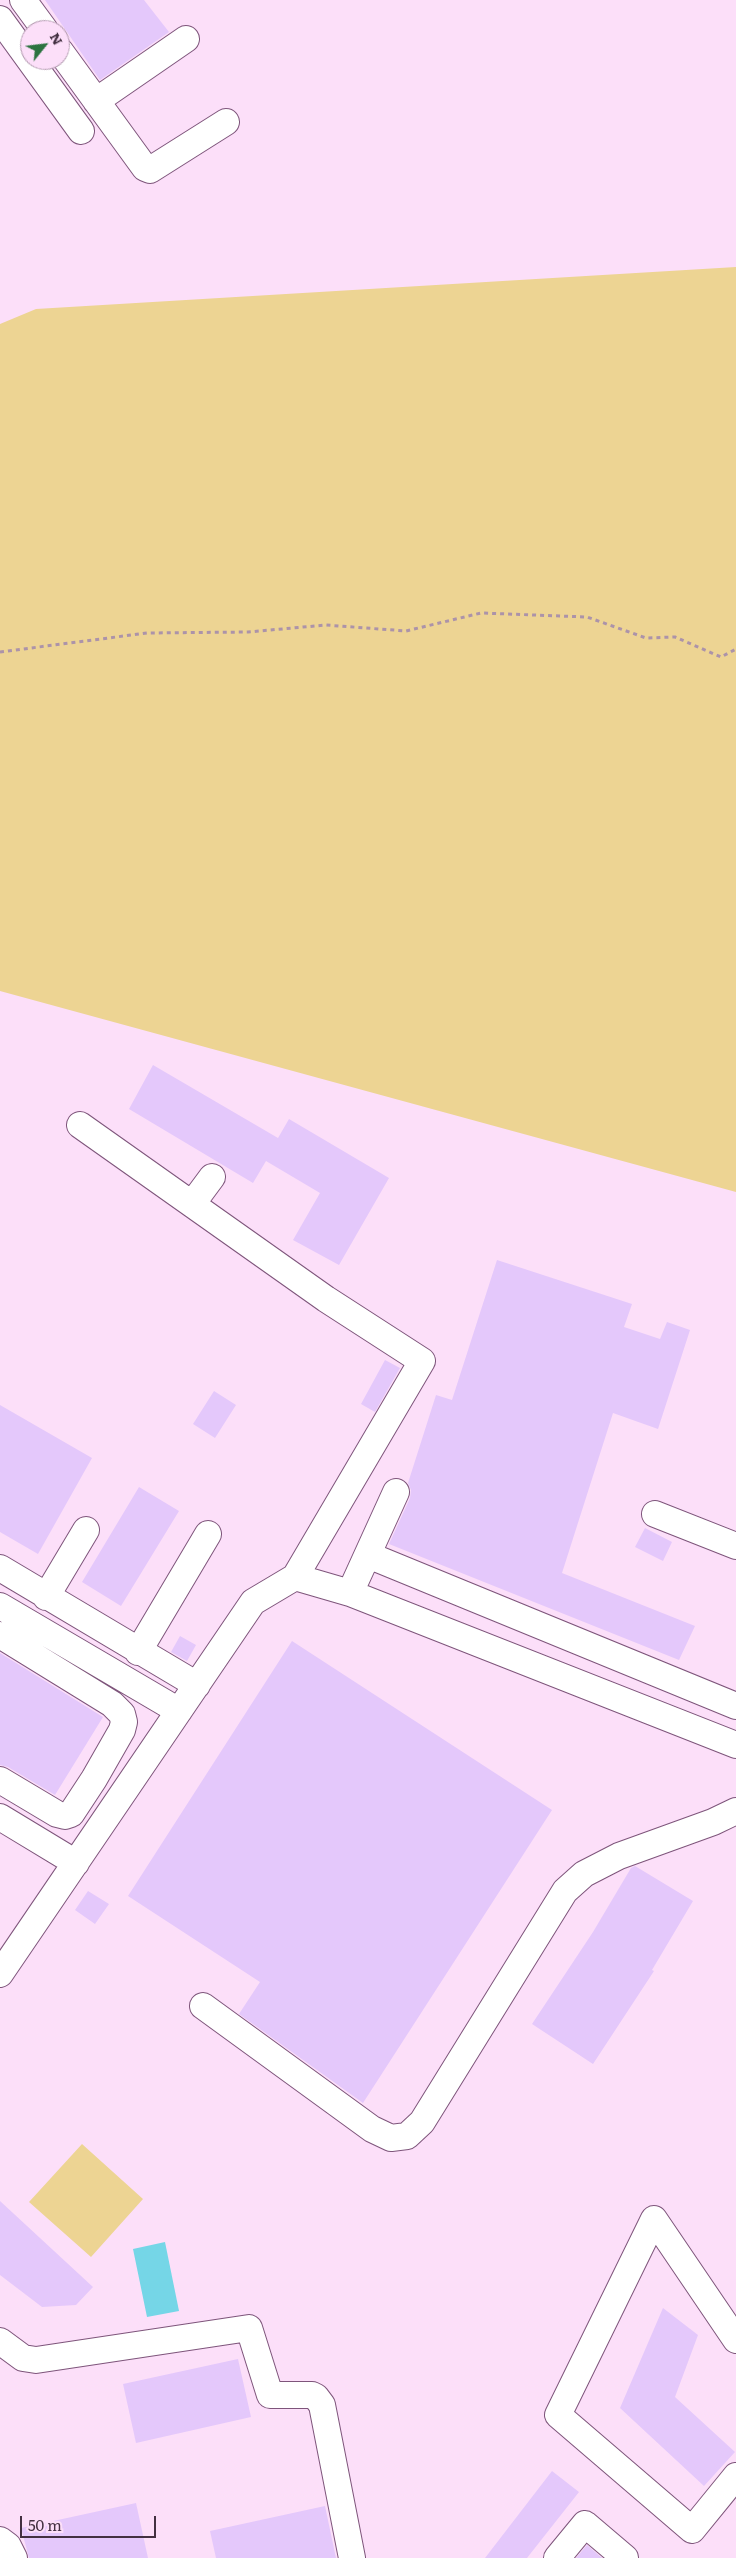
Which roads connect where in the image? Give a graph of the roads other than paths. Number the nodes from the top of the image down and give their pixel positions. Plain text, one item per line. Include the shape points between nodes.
1 (23, 0) edge
2 (0, 18) edge
3 (38, 20) edge
4 (186, 39) dead end
5 (70, 65) edge
6 (96, 101) junction
7 (226, 122) dead end
8 (81, 131) dead end
9 (80, 1125) dead end
10 (212, 1177) dead end
11 (192, 1204) junction
12 (396, 1492) dead end
13 (655, 1514) dead end
14 (86, 1530) dead end
15 (208, 1534) dead end
16 (736, 1546) edge
17 (368, 1555) junction
18 (0, 1568) edge
19 (295, 1577) junction
20 (350, 1593) junction
21 (46, 1597) junction
22 (0, 1606) edge
23 (0, 1635) edge
24 (138, 1652) junction
25 (196, 1685) junction
26 (736, 1706) edge
27 (179, 1711) junction
28 (736, 1745) edge
29 (94, 1779) junction
30 (0, 1780) edge
31 (122, 1795) junction
32 (736, 1811) edge
33 (0, 1817) edge
34 (76, 1863) junction
35 (0, 1974) edge
36 (204, 2006) dead end
37 (0, 2340) edge
38 (736, 2340) edge
39 (736, 2476) edge
40 (0, 2540) edge
41 (14, 2558) edge
42 (352, 2558) edge
43 (557, 2558) edge
44 (625, 2558) edge

1 - 3 street
2 - 8 street
4 - 6 street
5 - 6 street
6 - 7 street via 145,168 150,170
9 - 11 street
10 - 11 street
11 - 19 street via 326,1299 422,1361
12 - 17 street
13 - 16 street
14 - 21 street
15 - 24 street
17 - 20 street
17 - 26 street
18 - 21 street
19 - 20 street
19 - 25 street via 253,1602
20 - 28 street
21 - 24 street
22 - 27 street
23 - 29 street via 112,1704 122,1714 122,1730
24 - 25 street
25 - 27 street
27 - 31 street
29 - 30 street via 76,1810 65,1816
29 - 31 street
31 - 34 street
32 - 36 street via 619,1856 584,1874 565,1891 422,2122 407,2136 391,2138 372,2129
33 - 34 street
34 - 35 street
37 - 42 street via 23,2358 36,2360 249,2328 270,2395 312,2395 322,2405
38 - 39 street via 654,2219 558,2415 692,2530
40 - 41 street via 8,2546
43 - 44 street via 585,2524

